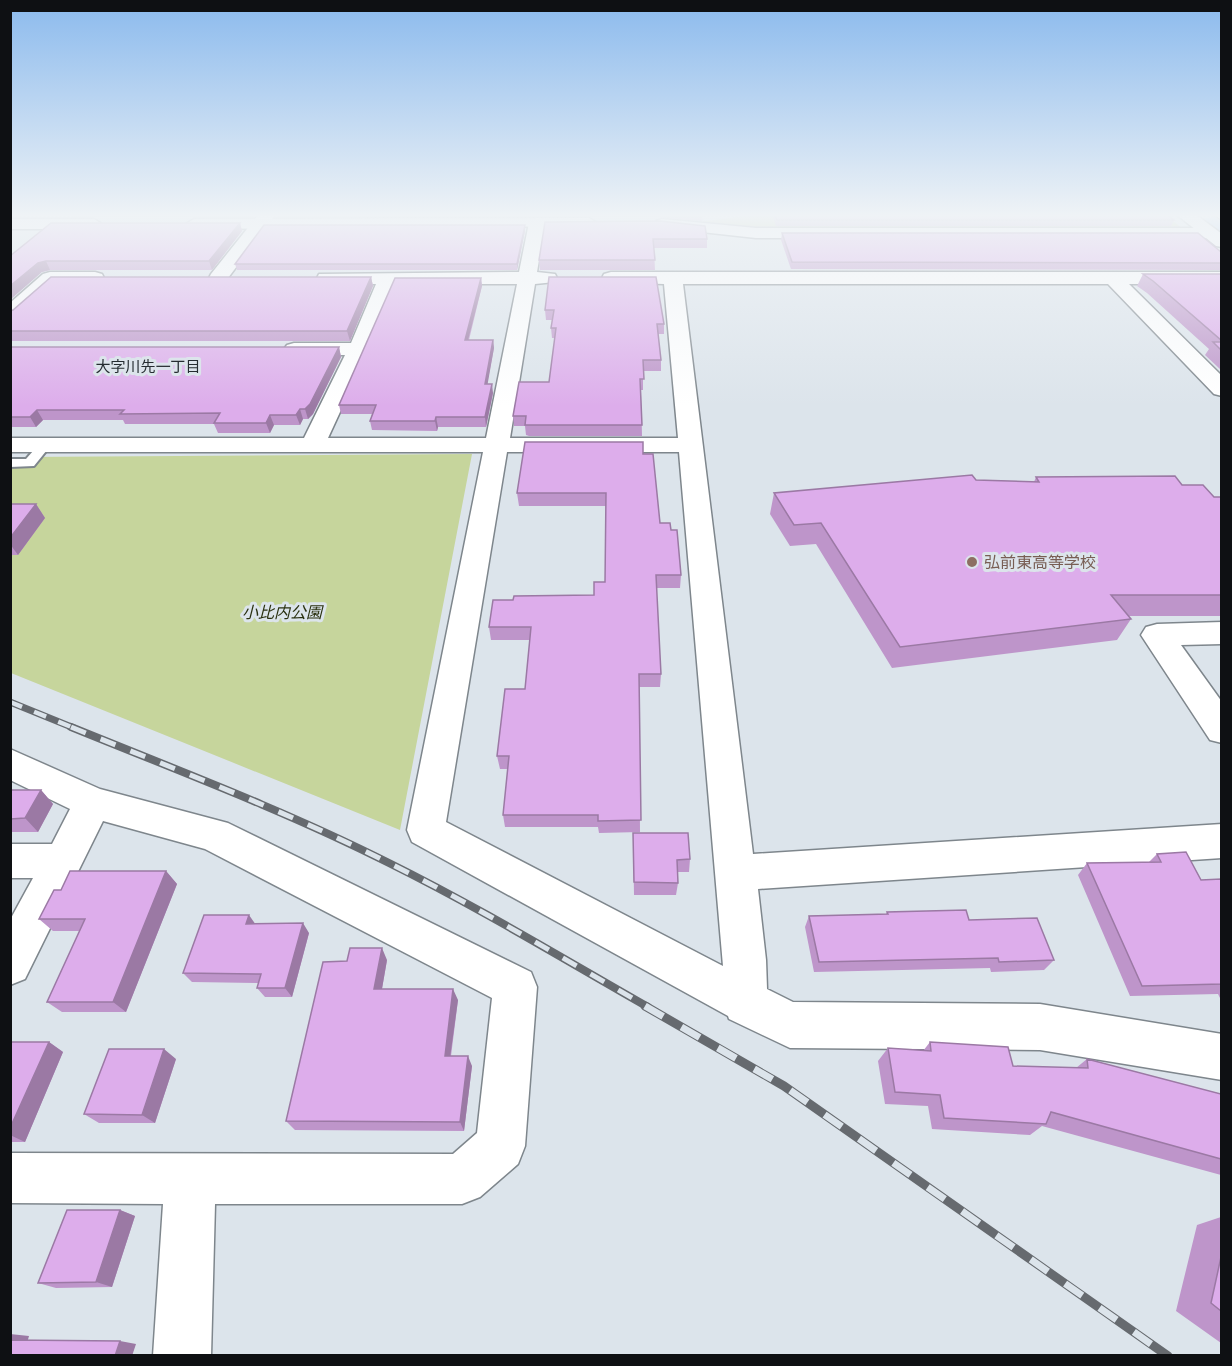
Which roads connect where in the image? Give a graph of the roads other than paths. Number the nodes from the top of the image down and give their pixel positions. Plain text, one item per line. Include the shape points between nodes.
1 (110, 278) edge
2 (212, 278) edge
3 (240, 278) edge
4 (309, 278) edge
5 (388, 278) junction
6 (526, 278) junction
7 (568, 278) edge
8 (591, 278) edge
9 (673, 278) junction
10 (1113, 278) junction
11 (1221, 278) edge
12 (10, 314) edge
13 (278, 349) edge
14 (359, 349) junction
15 (1221, 389) edge
16 (10, 445) edge
17 (45, 445) junction
18 (312, 445) junction
19 (496, 445) junction
20 (692, 445) junction
21 (10, 463) edge
22 (1221, 633) edge
23 (1221, 730) edge
24 (10, 764) edge
25 (93, 803) junction
26 (1221, 842) edge
27 (10, 861) edge
28 (63, 861) junction
29 (736, 873) junction
30 (10, 964) edge
31 (745, 1003) junction
32 (1221, 1057) edge
33 (10, 1178) edge
34 (190, 1179) junction
35 (182, 1356) edge

1 - 12 street via 50,278
2 - 3 street
4 - 5 street
5 - 6 street
5 - 14 street
6 - 7 street
6 - 19 street
8 - 9 street
9 - 10 street
9 - 20 street
10 - 11 street
10 - 15 street
13 - 14 street
14 - 18 street
16 - 17 street
17 - 18 street
17 - 21 lane via 30,463
18 - 19 street
19 - 20 street
19 - 31 street via 426,830
20 - 29 street
22 - 23 street via 1157,634
24 - 25 street
25 - 28 street
25 - 34 street via 214,835 515,987 500,1146 462,1179
26 - 29 street
27 - 28 street
28 - 30 street
29 - 31 street
31 - 32 street via 790,1025 1040,1027
33 - 34 street
34 - 35 street

